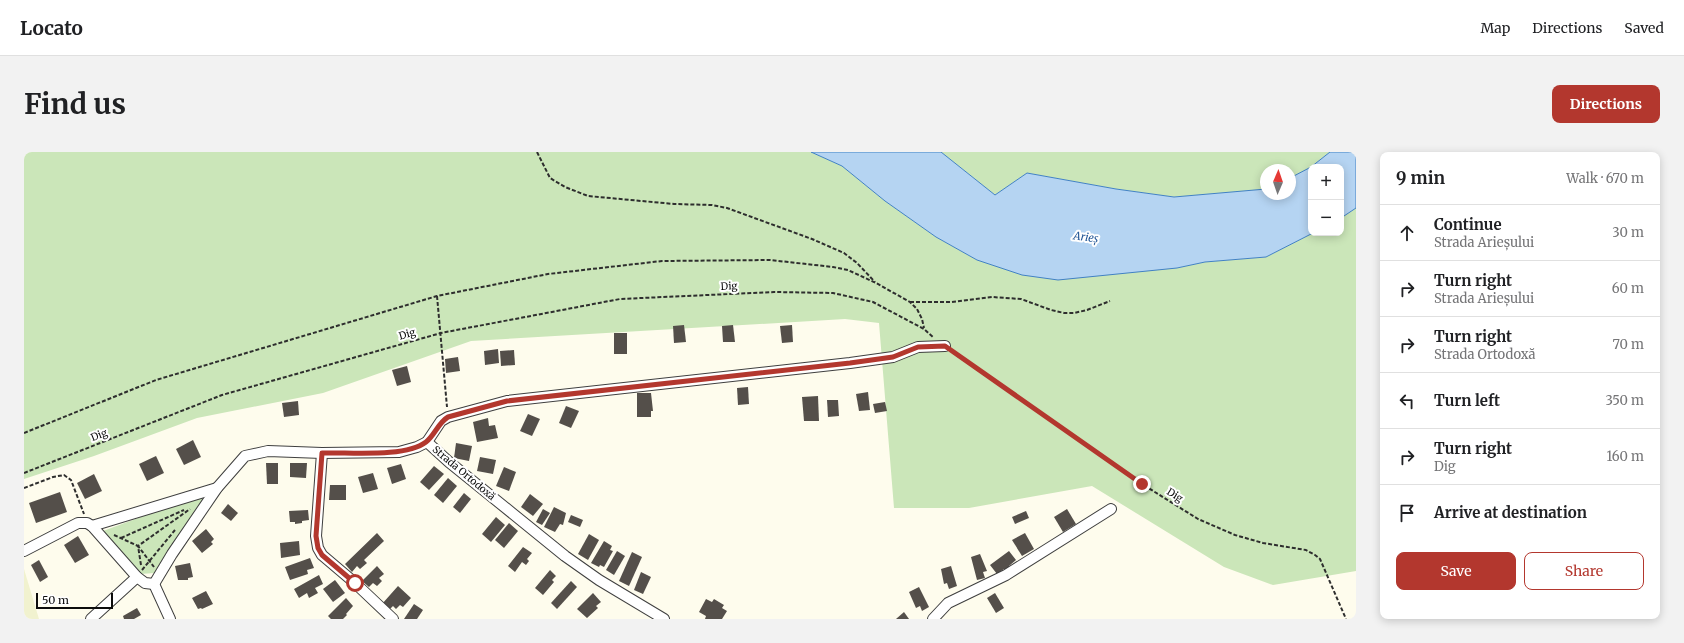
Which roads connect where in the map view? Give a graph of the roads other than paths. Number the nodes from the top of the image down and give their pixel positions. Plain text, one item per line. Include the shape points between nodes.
1 (945, 346) road end
2 (427, 442) junction
3 (322, 453) junction
4 (217, 488) junction
5 (1111, 509) dead end
6 (89, 525) junction
7 (24, 550) edge
8 (139, 574) junction
9 (154, 584) junction
10 (91, 619) edge
11 (170, 619) edge
12 (393, 619) edge
13 (664, 619) edge
14 (933, 619) edge

1 - 2 street via 918,347 893,357 850,363 507,401 448,417 441,421
2 - 3 street, Strada Ortodoxă via 399,452
2 - 13 street, Strada Ortodoxă via 565,556
3 - 4 street, Strada Ortodoxă via 268,451 245,456
3 - 12 street via 316,536 318,548 322,555
4 - 6 street
4 - 9 street, Strada Ortodoxă
5 - 14 street via 1006,575 948,603
6 - 7 street via 78,524
6 - 8 street
8 - 9 street via 145,583
8 - 10 street
9 - 11 street

